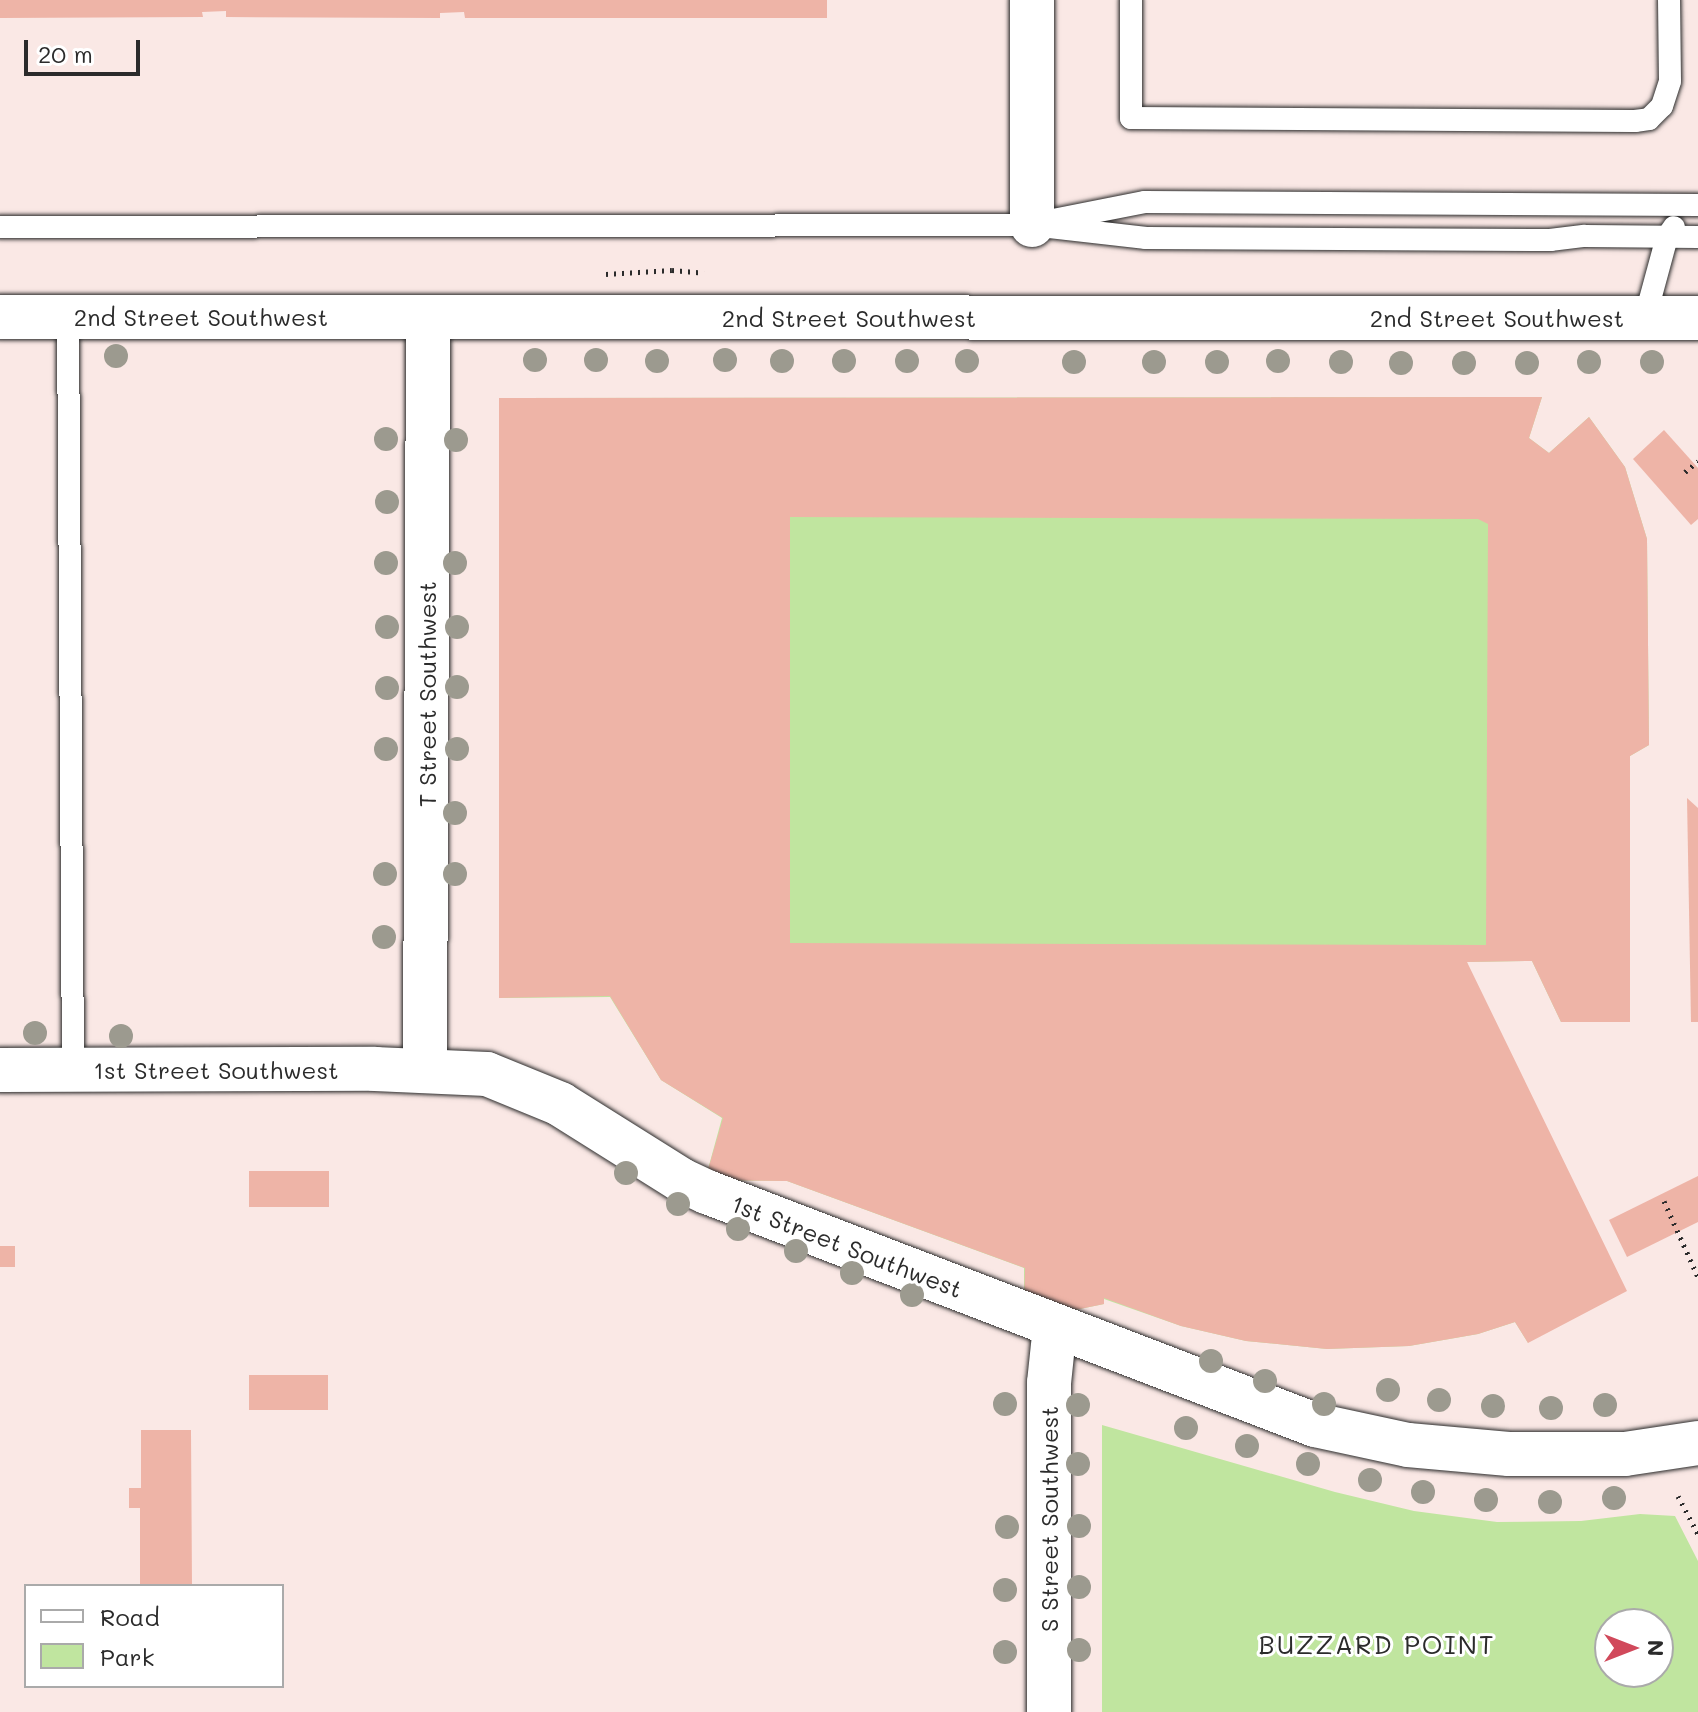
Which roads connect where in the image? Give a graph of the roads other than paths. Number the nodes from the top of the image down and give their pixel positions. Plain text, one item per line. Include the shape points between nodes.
1 (1032, 0) edge
2 (1131, 0) edge
3 (1669, 0) edge
4 (1695, 204) edge
5 (1032, 225) junction
6 (0, 227) edge
7 (1667, 237) junction
8 (1698, 237) edge
9 (0, 317) edge
10 (68, 317) junction
11 (428, 318) junction
12 (1645, 318) junction
13 (1698, 318) edge
14 (0, 1070) edge
15 (73, 1070) junction
16 (425, 1070) junction
17 (1055, 1326) junction
18 (1698, 1443) edge
19 (1049, 1712) edge

1 - 5 street
2 - 3 lane via 1131,118 1635,121 1649,119 1662,106 1670,81
4 - 5 lane via 1145,202
4 - 7 lane
5 - 6 lane
5 - 7 lane via 1146,238
7 - 8 lane
7 - 12 lane
9 - 10 street, 2nd Street Southwest
10 - 11 street, 2nd Street Southwest
10 - 15 lane
11 - 12 street, 2nd Street Southwest
11 - 16 street, T Street Southwest
12 - 13 street, 2nd Street Southwest
14 - 15 street, 1st Street Southwest
15 - 16 street, 1st Street Southwest
16 - 17 street, 1st Street Southwest via 474,1072 514,1082 707,1192
17 - 18 street, 1st Street Southwest via 1315,1425 1380,1441 1474,1452 1584,1455
17 - 19 street, S Street Southwest via 1049,1383

